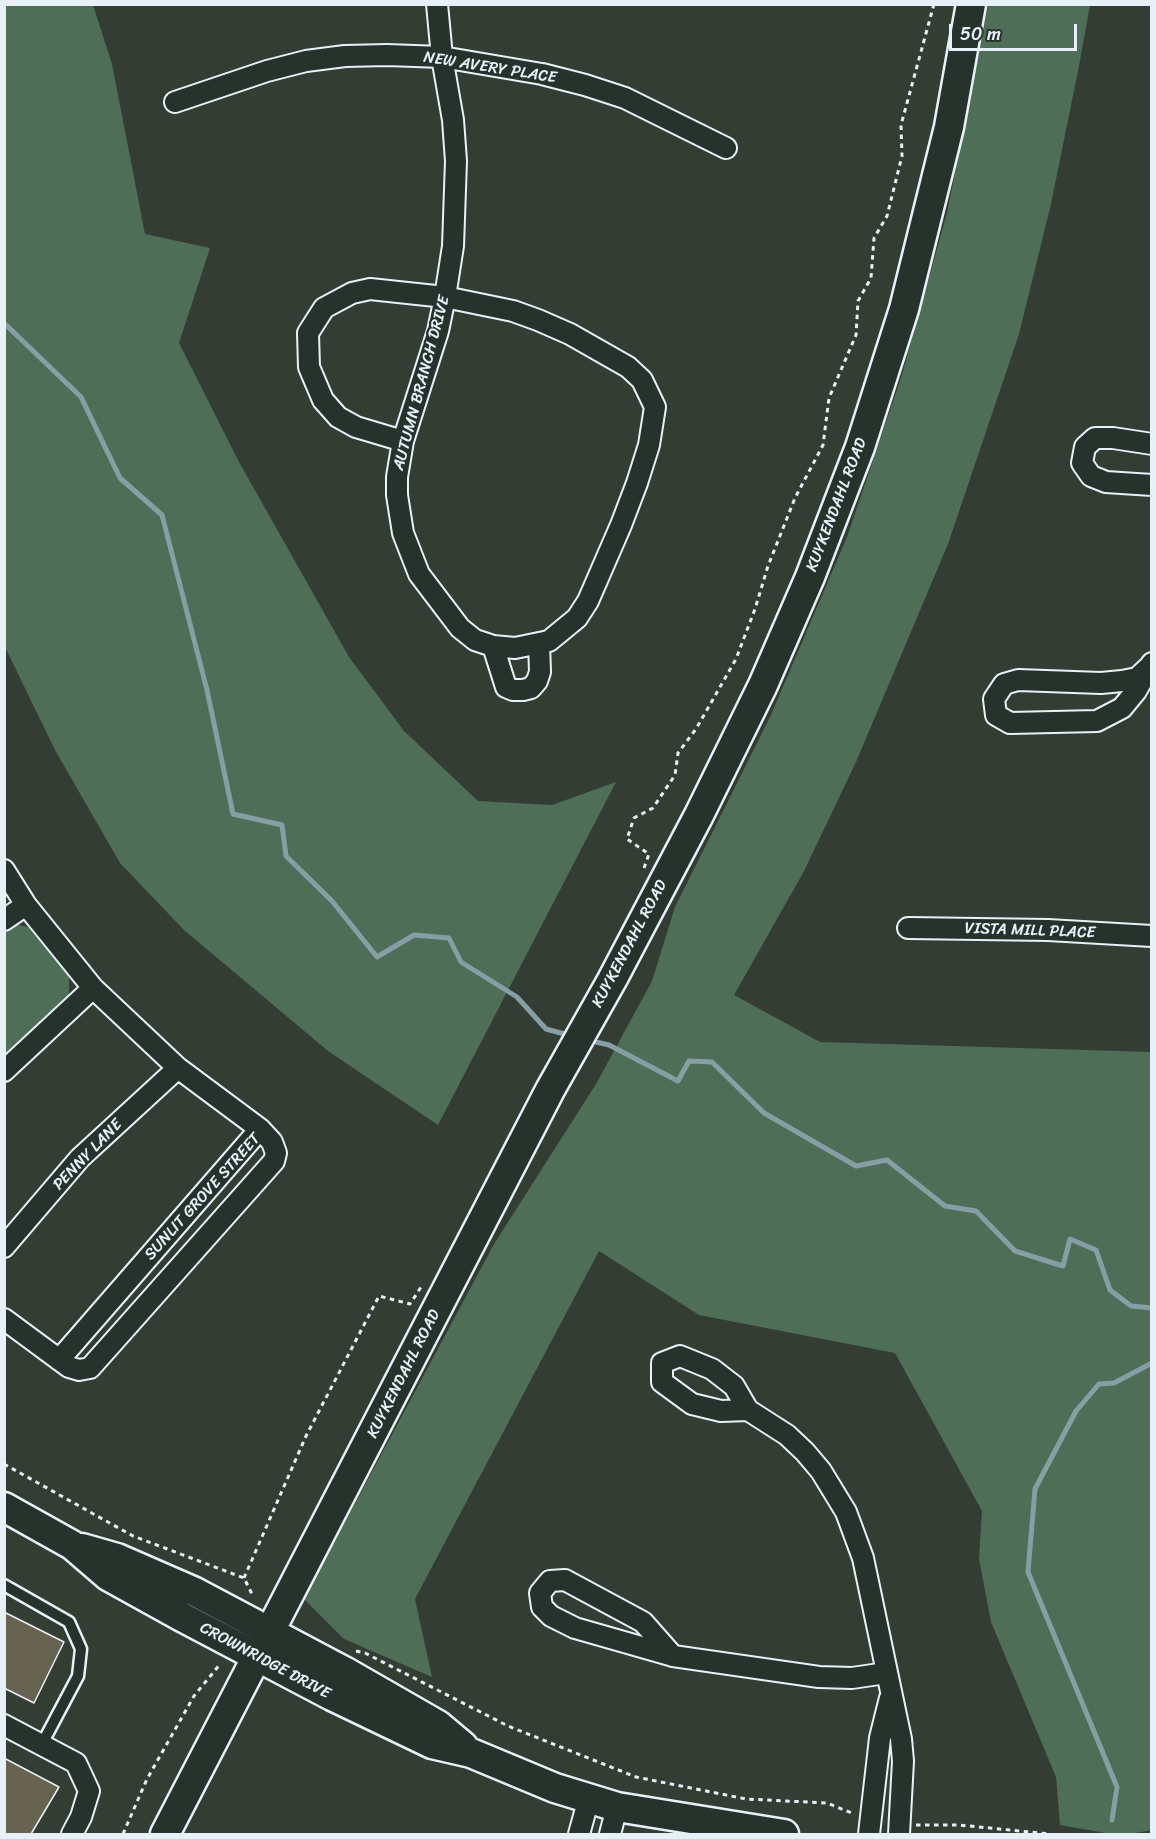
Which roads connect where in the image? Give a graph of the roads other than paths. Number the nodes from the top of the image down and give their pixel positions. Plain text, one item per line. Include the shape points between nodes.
1 (437, 4) edge
2 (971, 4) edge
3 (442, 57) junction
4 (176, 102) dead end
5 (726, 148) dead end
6 (445, 297) junction
7 (403, 441) junction
8 (1152, 444) edge
9 (1152, 485) edge
10 (539, 643) junction
11 (493, 646) junction
12 (1151, 664) edge
13 (4, 870) edge
14 (26, 905) junction
15 (4, 920) edge
16 (908, 928) dead end
17 (1152, 936) edge
18 (93, 988) junction
19 (178, 1068) junction
20 (4, 1071) edge
21 (260, 1129) junction
22 (4, 1247) edge
23 (4, 1319) edge
24 (59, 1360) junction
25 (748, 1410) dead end
26 (4, 1507) edge
27 (4, 1585) edge
28 (239, 1631) junction
29 (271, 1632) junction
30 (673, 1656) junction
31 (258, 1658) junction
32 (886, 1673) junction
33 (891, 1695) junction
34 (4, 1725) edge
35 (42, 1744) junction
36 (471, 1753) junction
37 (589, 1798) junction
38 (617, 1807) junction
39 (869, 1827) edge
40 (899, 1829) edge
41 (72, 1834) edge
42 (165, 1834) edge
43 (579, 1834) edge
44 (610, 1834) edge
45 (784, 1834) edge

1 - 3 street, AUTUMN BRANCH DRIVE
2 - 29 main road, KUYKENDAHL ROAD via 949,127 907,297 860,447 810,577 763,685 699,815 550,1090
3 - 4 street, NEW AVERY PLACE via 345,56 306,61
3 - 5 street, NEW AVERY PLACE via 542,74 625,98
3 - 6 street, AUTUMN BRANCH DRIVE via 456,161 453,246
6 - 7 street, AUTUMN BRANCH DRIVE via 433,351
6 - 7 street via 370,290 352,293 324,308 308,333 309,367 323,400 338,417 356,428
6 - 10 street, AUTUMN BRANCH DRIVE via 513,311 570,334 628,367 642,380 655,407 650,445 588,601 577,618 549,641
7 - 11 street, AUTUMN BRANCH DRIVE via 397,495 403,533 419,574 460,628 475,640
8 - 9 street via 1095,438 1085,447 1082,464 1091,476 1106,482
10 - 11 street, AUTUMN BRANCH DRIVE via 515,648
10 - 11 street via 537,681 523,690 506,687
12 - 12 street via 1137,678 1122,681 1018,680 1004,684 994,699 996,715 1010,723 1096,722 1122,708
13 - 14 street
14 - 15 street
14 - 18 street
16 - 17 street, VISTA MILL PLACE
18 - 19 street
18 - 20 street
19 - 21 street
19 - 22 street, PENNY LANE via 80,1158
21 - 24 street, SUNLIT GROVE STREET
21 - 24 street, SUNLIT GROVE STREET via 272,1142 274,1161 90,1368 79,1370
23 - 24 street
25 - 32 street via 787,1435 805,1452 846,1512 864,1558
26 - 28 main road, CROWNRIDGE DRIVE via 72,1545 117,1558 195,1592
27 - 35 lane via 69,1622 81,1649 78,1676
28 - 29 main road, CROWNRIDGE DRIVE
28 - 31 main road, CROWNRIDGE DRIVE
29 - 31 main road, KUYKENDAHL ROAD
29 - 36 main road, CROWNRIDGE DRIVE via 438,1725
30 - 30 street via 643,1622 581,1587 565,1580 550,1581 540,1593 542,1606 551,1616 575,1628
30 - 32 street via 819,1677
31 - 36 main road, CROWNRIDGE DRIVE via 432,1744
31 - 42 main road, KUYKENDAHL ROAD
32 - 33 street
33 - 39 street via 880,1738
33 - 40 street via 903,1761
34 - 35 street
35 - 41 street via 76,1763 89,1791
36 - 37 main road, CROWNRIDGE DRIVE
37 - 38 main road, CROWNRIDGE DRIVE
37 - 43 street
38 - 44 street
38 - 45 main road, CROWNRIDGE DRIVE

